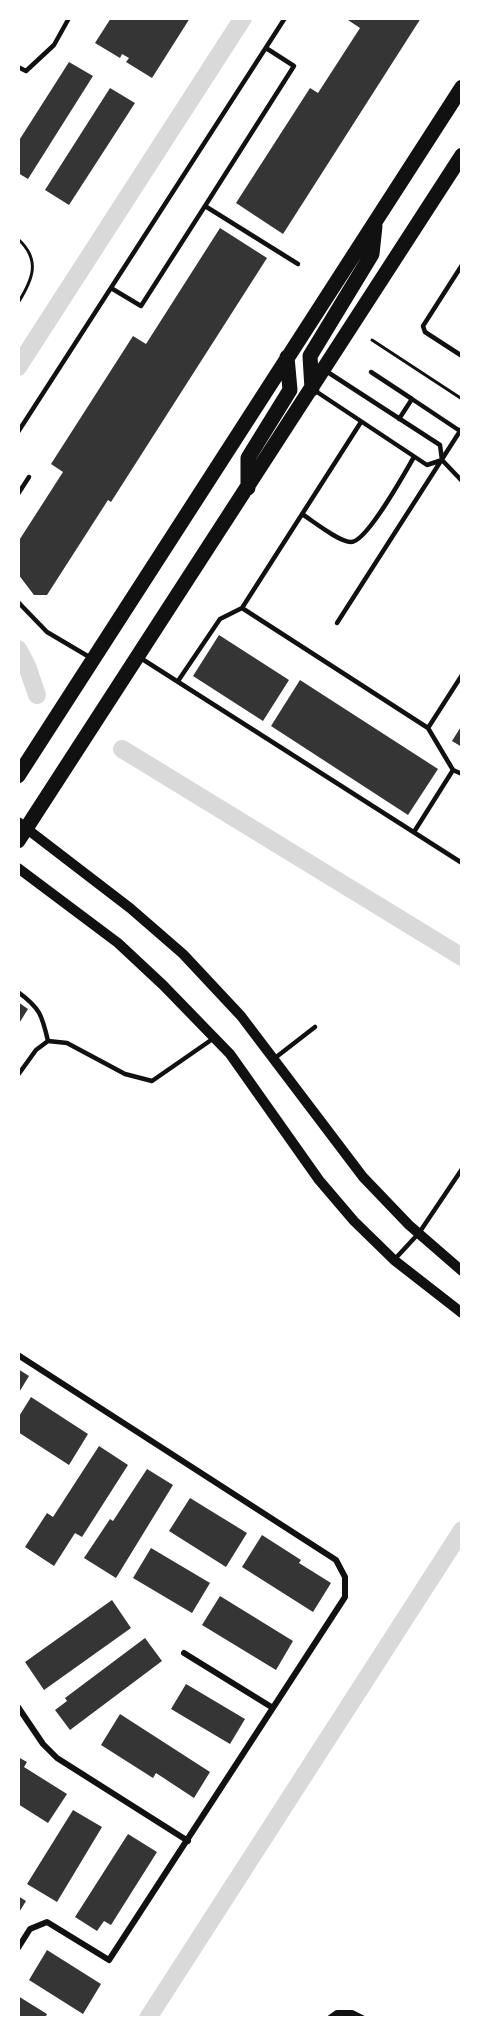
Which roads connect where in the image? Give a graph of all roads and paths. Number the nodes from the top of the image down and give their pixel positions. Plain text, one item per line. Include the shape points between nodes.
1 (69, 18) edge
2 (285, 18) edge
3 (266, 48) junction
4 (18, 67) edge
5 (462, 87) edge
6 (462, 155) edge
7 (205, 206) junction
8 (376, 220) junction
9 (18, 239) edge
10 (298, 264) dead end
11 (462, 265) edge
12 (111, 288) junction
13 (18, 303) edge
14 (372, 340) dead end
15 (462, 356) edge
16 (287, 357) junction
17 (324, 370) junction
18 (371, 372) dead end
19 (312, 389) junction
20 (412, 399) junction
21 (462, 399) edge
22 (399, 419) junction
23 (361, 422) junction
24 (461, 429) edge
25 (18, 432) edge
26 (414, 457) junction
27 (442, 460) junction
28 (29, 477) dead end
29 (462, 481) edge
30 (248, 488) junction
31 (18, 494) edge
32 (302, 514) junction
33 (18, 602) edge
34 (242, 608) junction
35 (337, 622) dead end
36 (139, 657) junction
37 (93, 659) junction
38 (462, 675) edge
39 (178, 681) junction
40 (428, 728) junction
41 (453, 770) junction
42 (462, 774) edge
43 (18, 776) edge
44 (21, 830) edge
45 (414, 832) junction
46 (462, 863) edge
47 (18, 868) edge
48 (18, 992) edge
49 (315, 1027) dead end
50 (214, 1038) junction
51 (48, 1041) junction
52 (274, 1059) junction
53 (18, 1075) edge
54 (462, 1168) edge
55 (419, 1233) junction
56 (394, 1260) junction
57 (462, 1271) edge
58 (462, 1313) edge
59 (18, 1355) edge
60 (184, 1653) dead end
61 (18, 1707) edge
62 (273, 1708) junction
63 (188, 1840) junction
64 (18, 1948) edge
65 (330, 2018) edge
66 (362, 2018) edge

1 - 4 lane via 54,45 26,71
2 - 3 lane
3 - 7 lane via 294,66
3 - 12 lane
5 - 8 main road
6 - 17 main road
7 - 10 lane
7 - 12 lane via 141,306
8 - 16 main road
8 - 19 main road via 372,254 310,356
9 - 13 path via 33,256 34,270
11 - 15 lane via 423,326 424,332
12 - 25 lane
14 - 21 path
16 - 30 main road via 290,390 248,458
16 - 37 main road
17 - 19 main road
17 - 22 lane
18 - 20 lane
19 - 23 lane
19 - 30 main road
20 - 22 lane
20 - 24 lane
22 - 27 lane via 440,446
23 - 26 lane
23 - 32 lane
24 - 27 lane
26 - 27 lane via 427,465
26 - 32 lane via 374,520 355,541 342,540
27 - 29 lane
27 - 35 lane
28 - 31 lane
30 - 36 main road
32 - 34 lane
33 - 37 lane via 47,632
34 - 39 lane via 220,619
34 - 40 lane
36 - 39 lane
36 - 44 main road
37 - 43 main road
38 - 40 lane
39 - 45 lane
40 - 41 lane
41 - 42 lane
41 - 45 lane
44 - 52 street via 130,908 183,954 241,1016
45 - 46 lane
47 - 50 street via 118,943
48 - 51 lane via 35,1004
49 - 52 lane
50 - 51 lane via 152,1081 125,1074 67,1043
50 - 56 street via 230,1054 318,1180
51 - 53 lane via 36,1050
52 - 55 street via 363,1177
54 - 55 lane
55 - 56 lane
55 - 57 street
56 - 58 street
59 - 62 street via 336,1560 345,1577 345,1597
60 - 62 street
61 - 63 street via 42,1744 57,1758
62 - 63 street
63 - 64 street via 108,1960 47,1922 30,1929
65 - 66 street via 337,2013 352,2013

